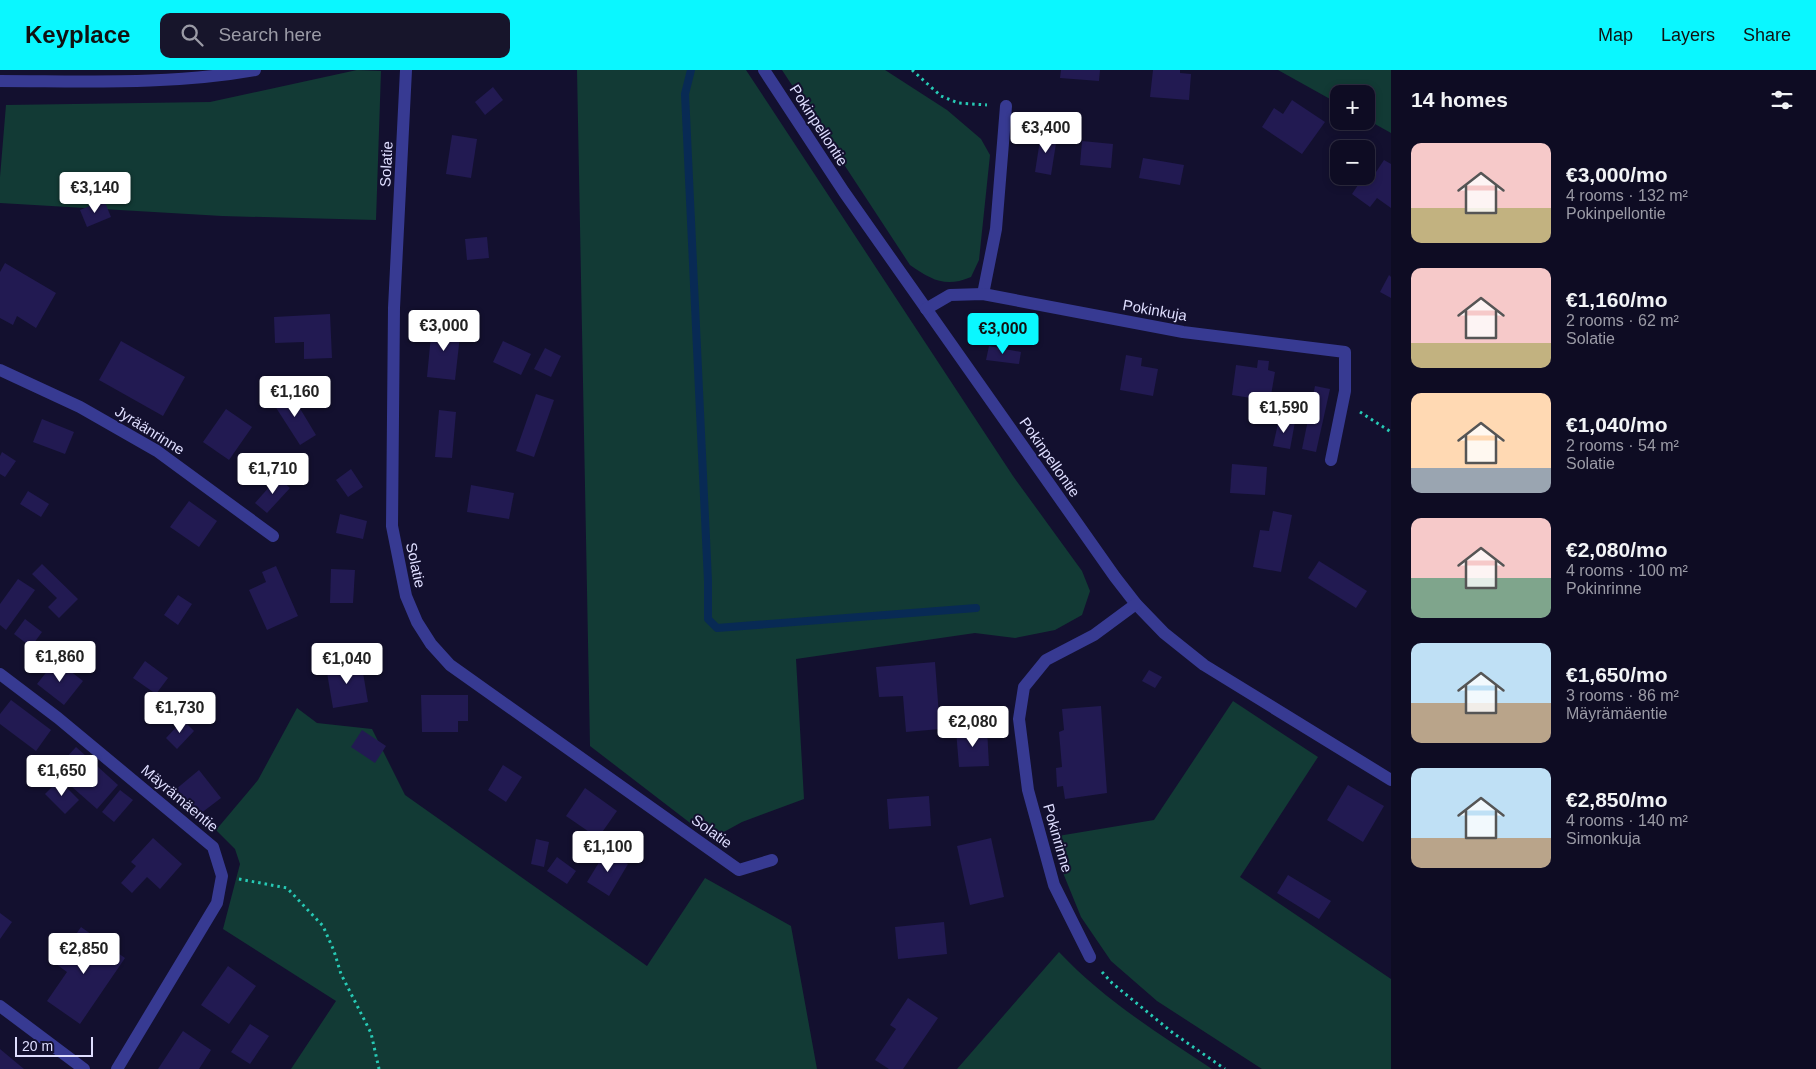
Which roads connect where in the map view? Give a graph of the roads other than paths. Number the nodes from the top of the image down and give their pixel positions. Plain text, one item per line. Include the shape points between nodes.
1 (255, 70) edge
2 (406, 70) edge
3 (764, 70) edge
4 (0, 81) edge
5 (1006, 106) road end
6 (983, 294) junction
7 (926, 309) junction
8 (0, 370) edge
9 (1331, 460) dead end
10 (272, 536) dead end
11 (1136, 604) junction
12 (0, 674) edge
13 (1391, 780) edge
14 (772, 860) dead end
15 (1090, 957) road end
16 (0, 1006) edge
17 (84, 1069) edge
18 (116, 1069) edge

1 - 4 street via 122,82
2 - 14 street, Solatie via 394,308 392,526 406,596 417,622 450,665 739,870
3 - 7 street, Pokinpellontie
5 - 6 street via 996,229
6 - 7 street, Pokinkuja via 950,295
6 - 9 street, Pokinkuja via 1183,332 1345,352 1345,391
7 - 11 street, Pokinpellontie
8 - 10 street, Jyräänrinne via 80,407 157,451
11 - 13 street, Pokinpellontie via 1164,633 1204,665
11 - 15 street, Pokinrinne via 1094,635 1046,660 1024,687 1019,719 1028,790 1054,885
12 - 18 street, Mäyrämäentie via 213,847 222,876 217,902
16 - 17 street

